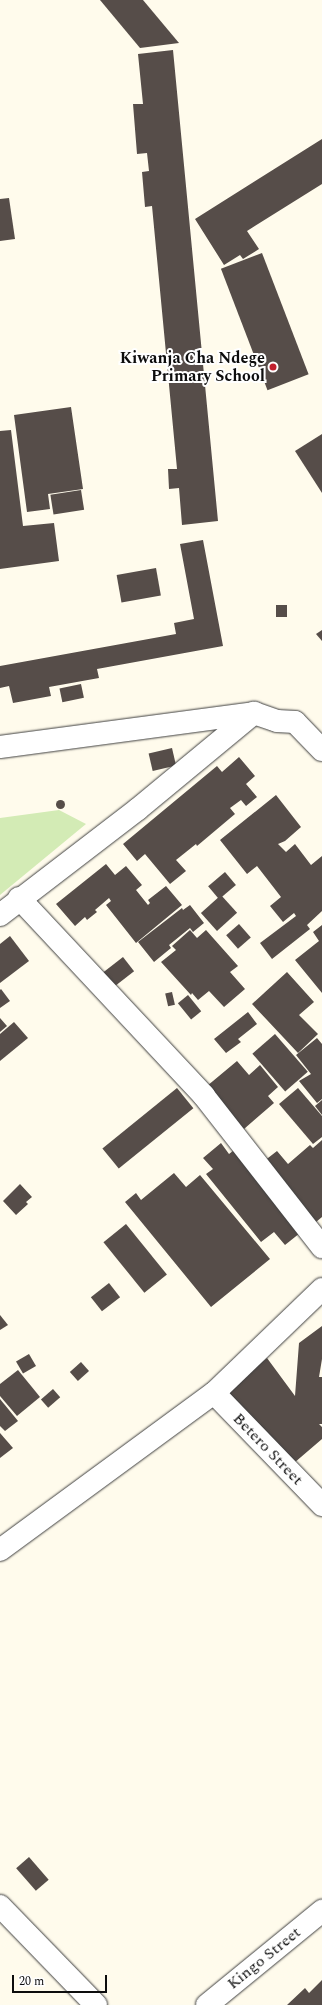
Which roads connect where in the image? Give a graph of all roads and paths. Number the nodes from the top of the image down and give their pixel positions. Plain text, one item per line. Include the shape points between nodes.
1 (254, 713) junction
2 (320, 745) edge
3 (0, 747) edge
4 (19, 898) junction
5 (0, 915) edge
6 (322, 1247) edge
7 (322, 1289) edge
8 (214, 1393) junction
9 (322, 1504) edge
10 (0, 1550) edge
11 (0, 1906) edge
12 (322, 1911) edge
13 (96, 2005) edge
14 (207, 2005) edge

1 - 2 street via 295,722
1 - 3 street
1 - 4 street via 138,809
4 - 5 street
4 - 6 street via 204,1096
7 - 8 street
8 - 9 street, Betero Street
8 - 10 street
11 - 13 street
12 - 14 street, Kingo Street

